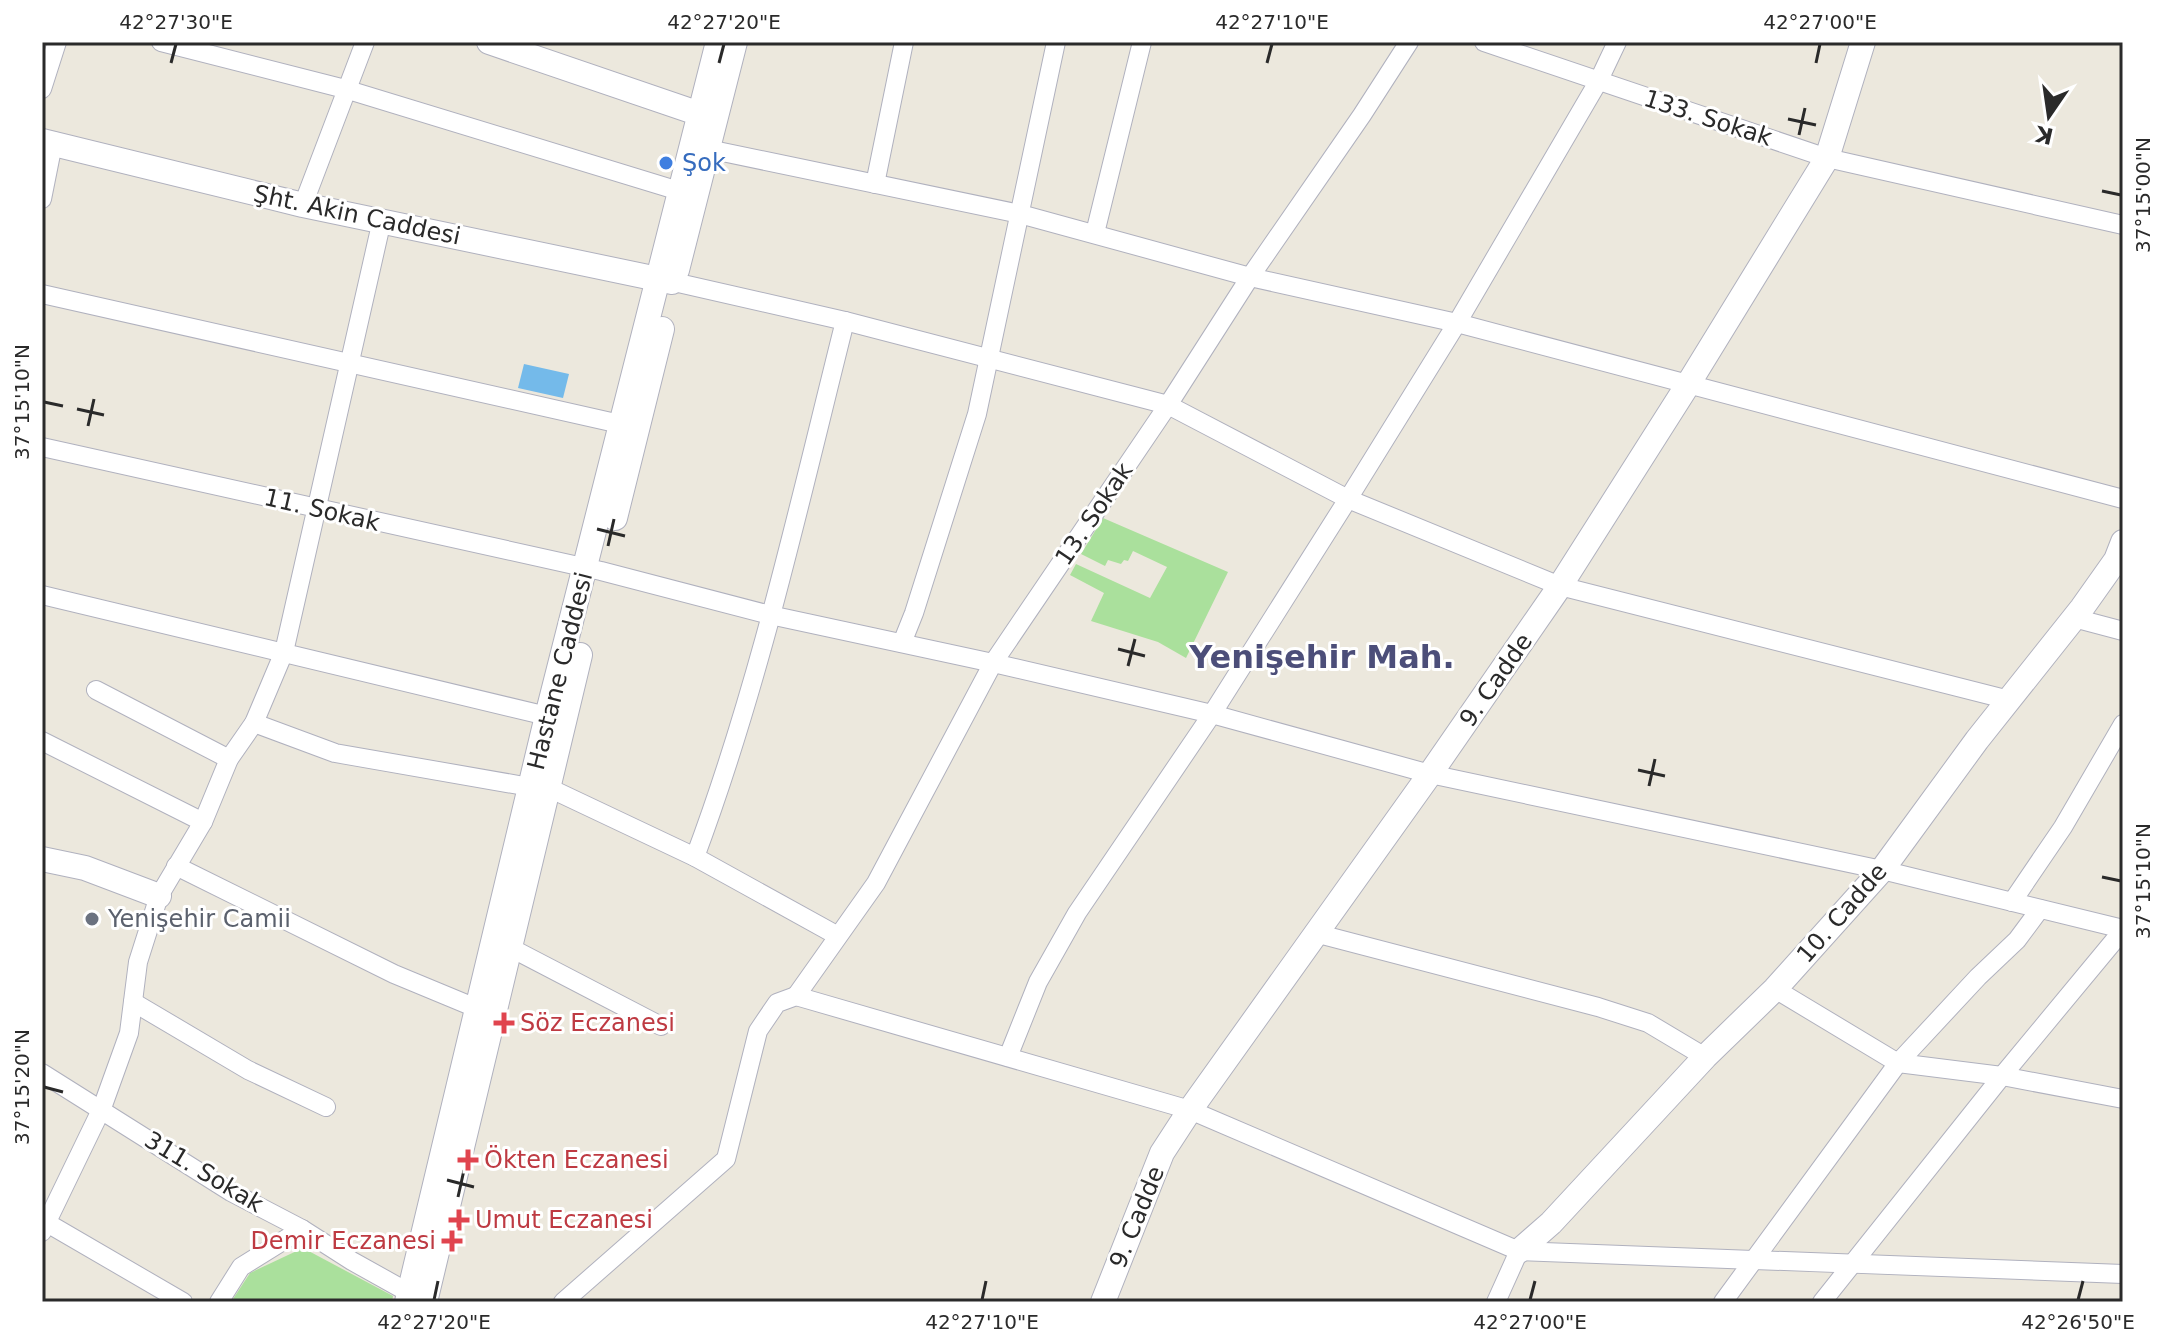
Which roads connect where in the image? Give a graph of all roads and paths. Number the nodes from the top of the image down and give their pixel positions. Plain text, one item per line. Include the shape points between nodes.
1 (57, 42) edge
2 (161, 42) edge
3 (365, 42) edge
4 (489, 42) edge
5 (718, 42) edge
6 (735, 42) edge
7 (904, 42) edge
8 (1056, 42) edge
9 (1142, 42) edge
10 (1409, 42) edge
11 (1484, 42) edge
12 (1617, 42) edge
13 (1863, 42) edge
14 (1598, 82) junction
15 (42, 89) edge
16 (345, 89) junction
17 (700, 114) junction
18 (47, 142) edge
19 (708, 149) junction
20 (1827, 158) junction
21 (875, 184) junction
22 (679, 191) junction
23 (42, 199) edge
24 (303, 205) junction
25 (1020, 214) junction
26 (382, 220) junction
27 (2123, 225) edge
28 (1095, 233) junction
29 (1250, 277) junction
30 (666, 280) junction
31 (42, 294) edge
32 (845, 321) junction
33 (1457, 323) junction
34 (988, 358) junction
35 (347, 364) junction
36 (1687, 386) junction
37 (1168, 405) junction
38 (620, 424) junction
39 (42, 447) edge
40 (1348, 499) junction
41 (2123, 499) edge
42 (316, 508) junction
43 (2123, 542) edge
44 (594, 569) junction
45 (1560, 586) junction
46 (42, 595) edge
47 (770, 615) junction
48 (2074, 618) junction
49 (2123, 631) edge
50 (902, 643) junction
51 (284, 652) junction
52 (993, 663) junction
53 (96, 690) dead end
54 (2009, 700) junction
55 (1212, 714) junction
56 (547, 716) junction
57 (254, 723) junction
58 (2123, 724) edge
59 (42, 741) edge
60 (229, 759) junction
61 (1430, 774) junction
62 (539, 787) junction
63 (203, 822) junction
64 (695, 857) junction
65 (42, 859) edge
66 (176, 866) junction
67 (1882, 870) junction
68 (159, 896) junction
69 (2012, 902) junction
70 (2040, 909) junction
71 (2123, 929) edge
72 (1315, 933) junction
73 (838, 936) junction
74 (509, 947) junction
75 (1775, 989) junction
76 (796, 996) junction
77 (133, 1002) junction
78 (476, 1008) junction
79 (661, 1026) dead end
80 (1008, 1057) junction
81 (1705, 1057) junction
82 (1898, 1063) junction
83 (42, 1073) edge
84 (2002, 1076) junction
85 (2123, 1099) edge
86 (326, 1107) dead end
87 (102, 1108) junction
88 (1190, 1110) junction
89 (44, 1225) edge
90 (302, 1229) junction
91 (1519, 1251) junction
92 (1752, 1260) junction
93 (1851, 1264) junction
94 (2123, 1274) edge
95 (418, 1300) edge
96 (183, 1302) edge
97 (219, 1302) edge
98 (563, 1302) edge
99 (1103, 1302) edge
100 (1496, 1302) edge
101 (1723, 1302) edge
102 (1822, 1302) edge

1 - 15 street
2 - 16 street
3 - 16 street
4 - 17 street
5 - 17 street, Hastane Caddesi
6 - 19 street, Hastane Caddesi
7 - 21 street
8 - 25 street
9 - 28 street
10 - 29 street, 13. Sokak
11 - 14 street, 133. Sokak
12 - 14 street
13 - 20 street, 9. Cadde
14 - 20 street, 133. Sokak
14 - 33 street
16 - 22 street
16 - 24 street
17 - 22 street, Hastane Caddesi
18 - 23 street
18 - 24 street, Şht. Akin Caddesi
19 - 21 street
19 - 30 street, Hastane Caddesi
20 - 27 street, 133. Sokak
20 - 36 street, 9. Cadde
21 - 25 street
22 - 30 street, Hastane Caddesi
24 - 26 street, Şht. Akin Caddesi
25 - 28 street
25 - 34 street
26 - 30 street, Şht. Akin Caddesi
26 - 35 street
28 - 29 street
29 - 33 street
29 - 37 street, 13. Sokak
30 - 32 street
30 - 38 street, Hastane Caddesi
30 - 44 street, Hastane Caddesi
31 - 35 street
32 - 34 street
32 - 47 street
33 - 36 street
33 - 40 street
34 - 37 street
34 - 50 street via 977,414
35 - 38 street
35 - 42 street
36 - 41 street
36 - 45 street, 9. Cadde
37 - 40 street
37 - 52 street, 13. Sokak
38 - 44 street, Hastane Caddesi
39 - 42 street, 11. Sokak
40 - 45 street
40 - 55 street
42 - 44 street, 11. Sokak
42 - 51 street
43 - 48 street, 10. Cadde
44 - 47 street, 11. Sokak
44 - 56 street, Hastane Caddesi
44 - 62 street, Hastane Caddesi
45 - 54 street
45 - 61 street, 9. Cadde
46 - 51 street
47 - 50 street, 11. Sokak
47 - 64 street
48 - 49 street
48 - 54 street, 10. Cadde
50 - 52 street, 11. Sokak
51 - 56 street
51 - 57 street
52 - 55 street, 11. Sokak
52 - 73 street, 13. Sokak via 876,883
53 - 60 street
54 - 67 street, 10. Cadde
55 - 61 street, 11. Sokak
55 - 80 street via 1077,913 1038,982
56 - 62 street, Hastane Caddesi
57 - 60 street
57 - 62 street via 335,753
58 - 69 street
59 - 63 street
60 - 63 street
61 - 67 street, 11. Sokak
61 - 72 street, 9. Cadde
62 - 64 street
62 - 74 street, Hastane Caddesi
62 - 78 street, Hastane Caddesi
63 - 66 street
64 - 73 street
65 - 68 street via 85,868
66 - 68 street
66 - 78 street via 394,974
67 - 69 street, 11. Sokak
67 - 75 street, 10. Cadde
68 - 77 street via 138,962
69 - 70 street, 11. Sokak
70 - 71 street, 11. Sokak
70 - 82 street via 2017,940
71 - 84 street
72 - 81 street via 1611,1011 1648,1023
72 - 88 street, 9. Cadde
73 - 76 street, 13. Sokak
74 - 79 street
74 - 95 street, Hastane Caddesi
75 - 81 street, 10. Cadde
75 - 82 street
76 - 80 street
76 - 98 street, 13. Sokak via 777,1003 758,1031 726,1159
77 - 86 street via 248,1070
77 - 87 street via 129,1033
78 - 95 street, Hastane Caddesi
80 - 88 street
81 - 91 street, 10. Cadde
82 - 84 street
82 - 92 street
83 - 87 street, 311. Sokak
84 - 85 street
84 - 93 street
87 - 89 street
87 - 90 street, 311. Sokak via 231,1192
88 - 91 street
88 - 99 street, 9. Cadde via 1162,1153
89 - 96 street
90 - 95 street, 311. Sokak
90 - 97 street via 241,1267
91 - 92 street
91 - 100 street
92 - 93 street
92 - 101 street
93 - 94 street
93 - 102 street

